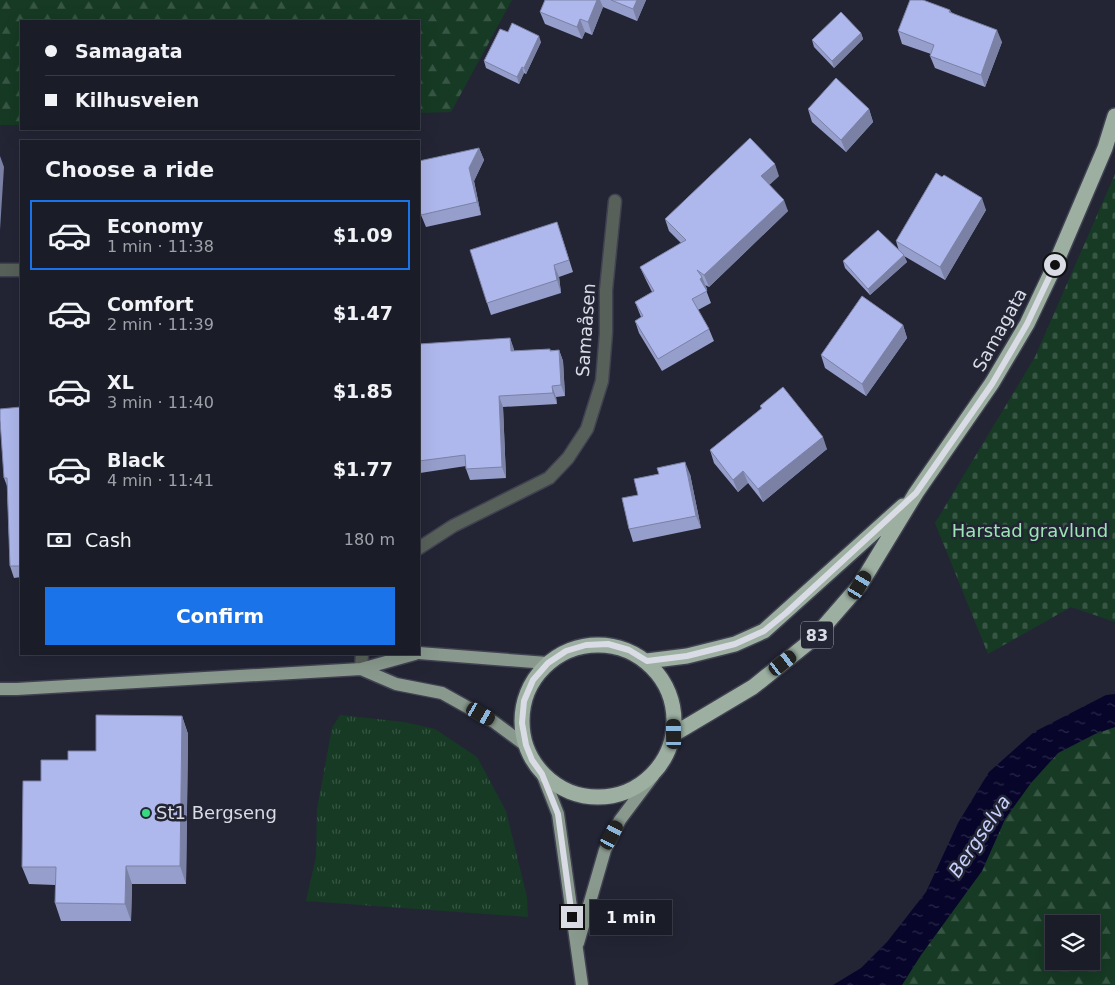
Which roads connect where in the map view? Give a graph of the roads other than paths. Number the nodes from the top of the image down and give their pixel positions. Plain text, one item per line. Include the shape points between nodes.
1 (1115, 116) edge
2 (615, 201) dead end
3 (0, 270) edge
4 (20, 270) edge
5 (916, 493) junction
6 (420, 547) edge
7 (420, 653) edge
8 (362, 655) edge
9 (411, 655) edge
10 (647, 661) junction
11 (548, 663) junction
12 (361, 668) junction
13 (0, 689) edge
14 (674, 734) junction
15 (526, 745) junction
16 (542, 774) junction
17 (653, 776) junction
18 (577, 948) junction
19 (582, 985) edge

1 - 5 highway, Samagata / 83 via 1105,148 1027,324 992,384
2 - 6 street, Samaåsen via 602,381 587,429 568,458 549,478 453,526
3 - 4 street
5 - 10 highway, Samagata / 83 via 764,631 735,644 687,656
5 - 14 highway, Samagata / 83 via 860,585 813,639 753,687
7 - 11 main road
8 - 12 street
9 - 12 main road
10 - 11 highway via 629,650 601,644 566,651
10 - 14 highway via 665,682 674,707
11 - 15 highway via 533,680 524,701 522,723
12 - 13 main road
12 - 15 main road via 396,684 442,693 494,722
14 - 17 highway via 667,756
15 - 16 highway
16 - 17 highway via 562,788 584,797 609,797 632,790
16 - 18 main road via 558,814
17 - 18 main road via 620,820 605,850
18 - 19 main road

